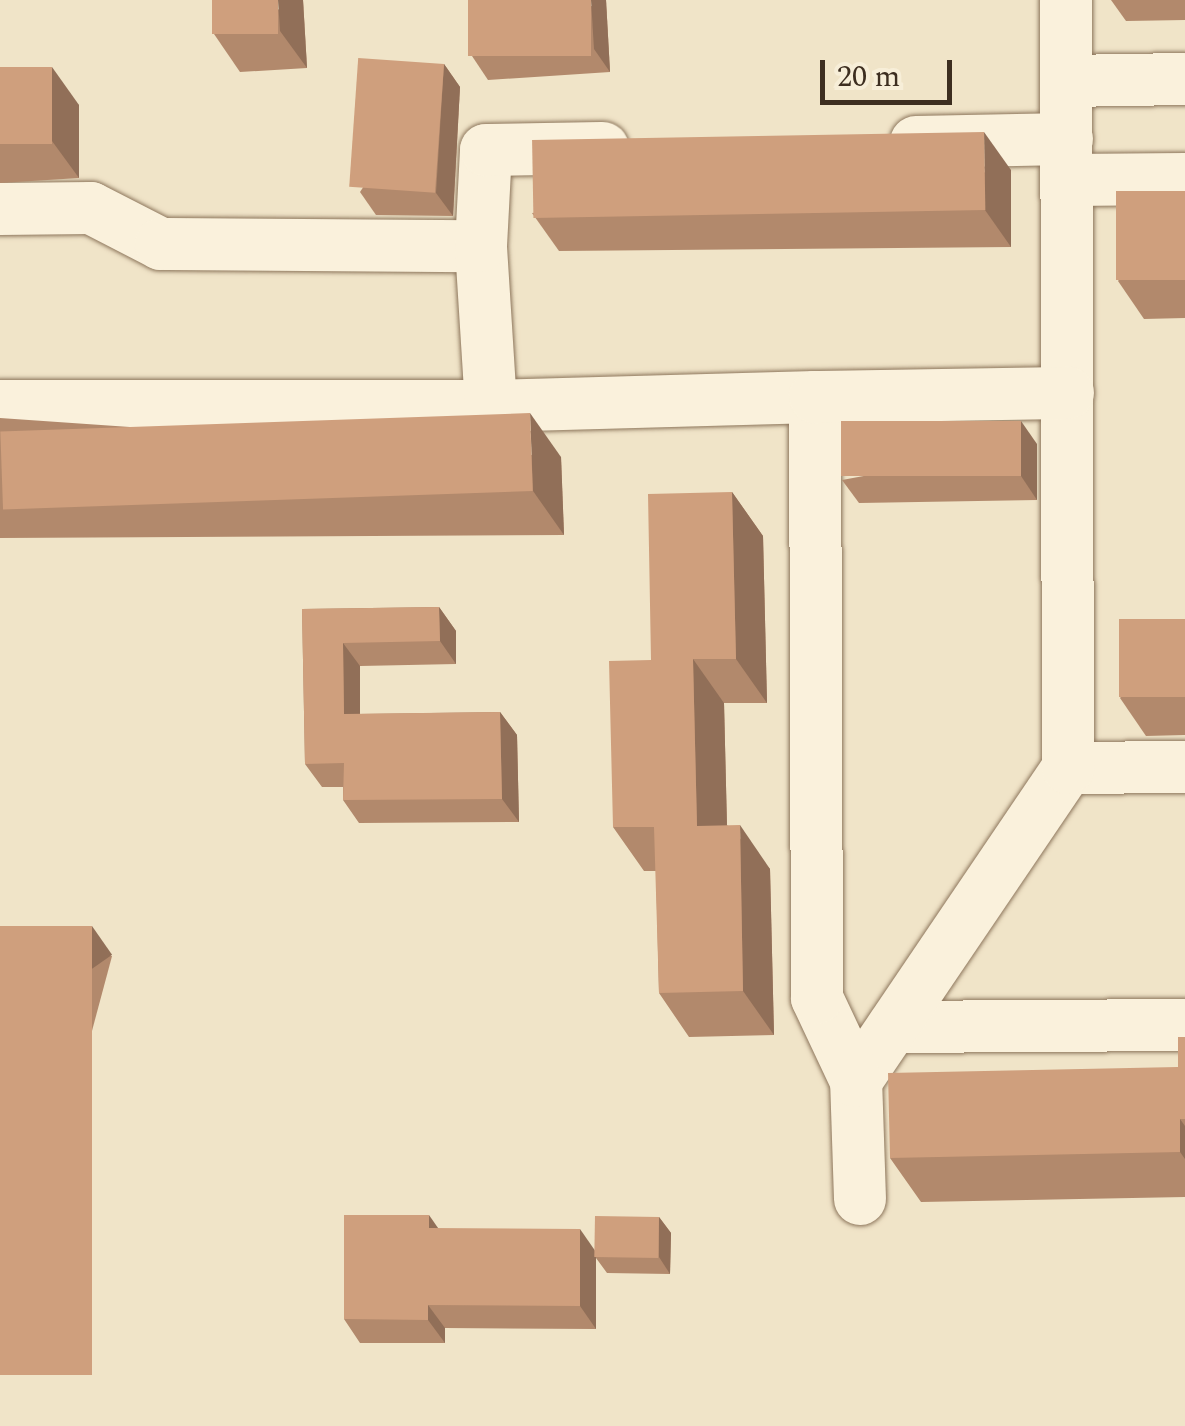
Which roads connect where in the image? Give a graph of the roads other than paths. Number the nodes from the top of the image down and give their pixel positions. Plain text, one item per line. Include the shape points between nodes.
1 (1066, 0) edge
2 (1185, 79) edge
3 (1068, 81) junction
4 (874, 142) edge
5 (661, 146) edge
6 (1068, 160) junction
7 (1185, 179) edge
8 (0, 209) edge
9 (481, 246) junction
10 (1068, 393) junction
11 (815, 397) junction
12 (0, 406) edge
13 (492, 406) junction
14 (1185, 766) edge
15 (1068, 768) junction
16 (1185, 1026) edge
17 (893, 1028) junction
18 (856, 1082) junction
19 (860, 1199) dead end

1 - 3 lane
2 - 3 lane
3 - 6 lane
4 - 6 lane
5 - 9 lane via 486,150
6 - 7 lane
6 - 10 lane
8 - 9 lane via 91,208 161,244
9 - 13 lane
10 - 11 lane
10 - 15 lane
11 - 13 lane
11 - 18 lane via 817,998
12 - 13 lane
14 - 15 lane
15 - 17 lane
16 - 17 lane
17 - 18 lane
18 - 19 lane

